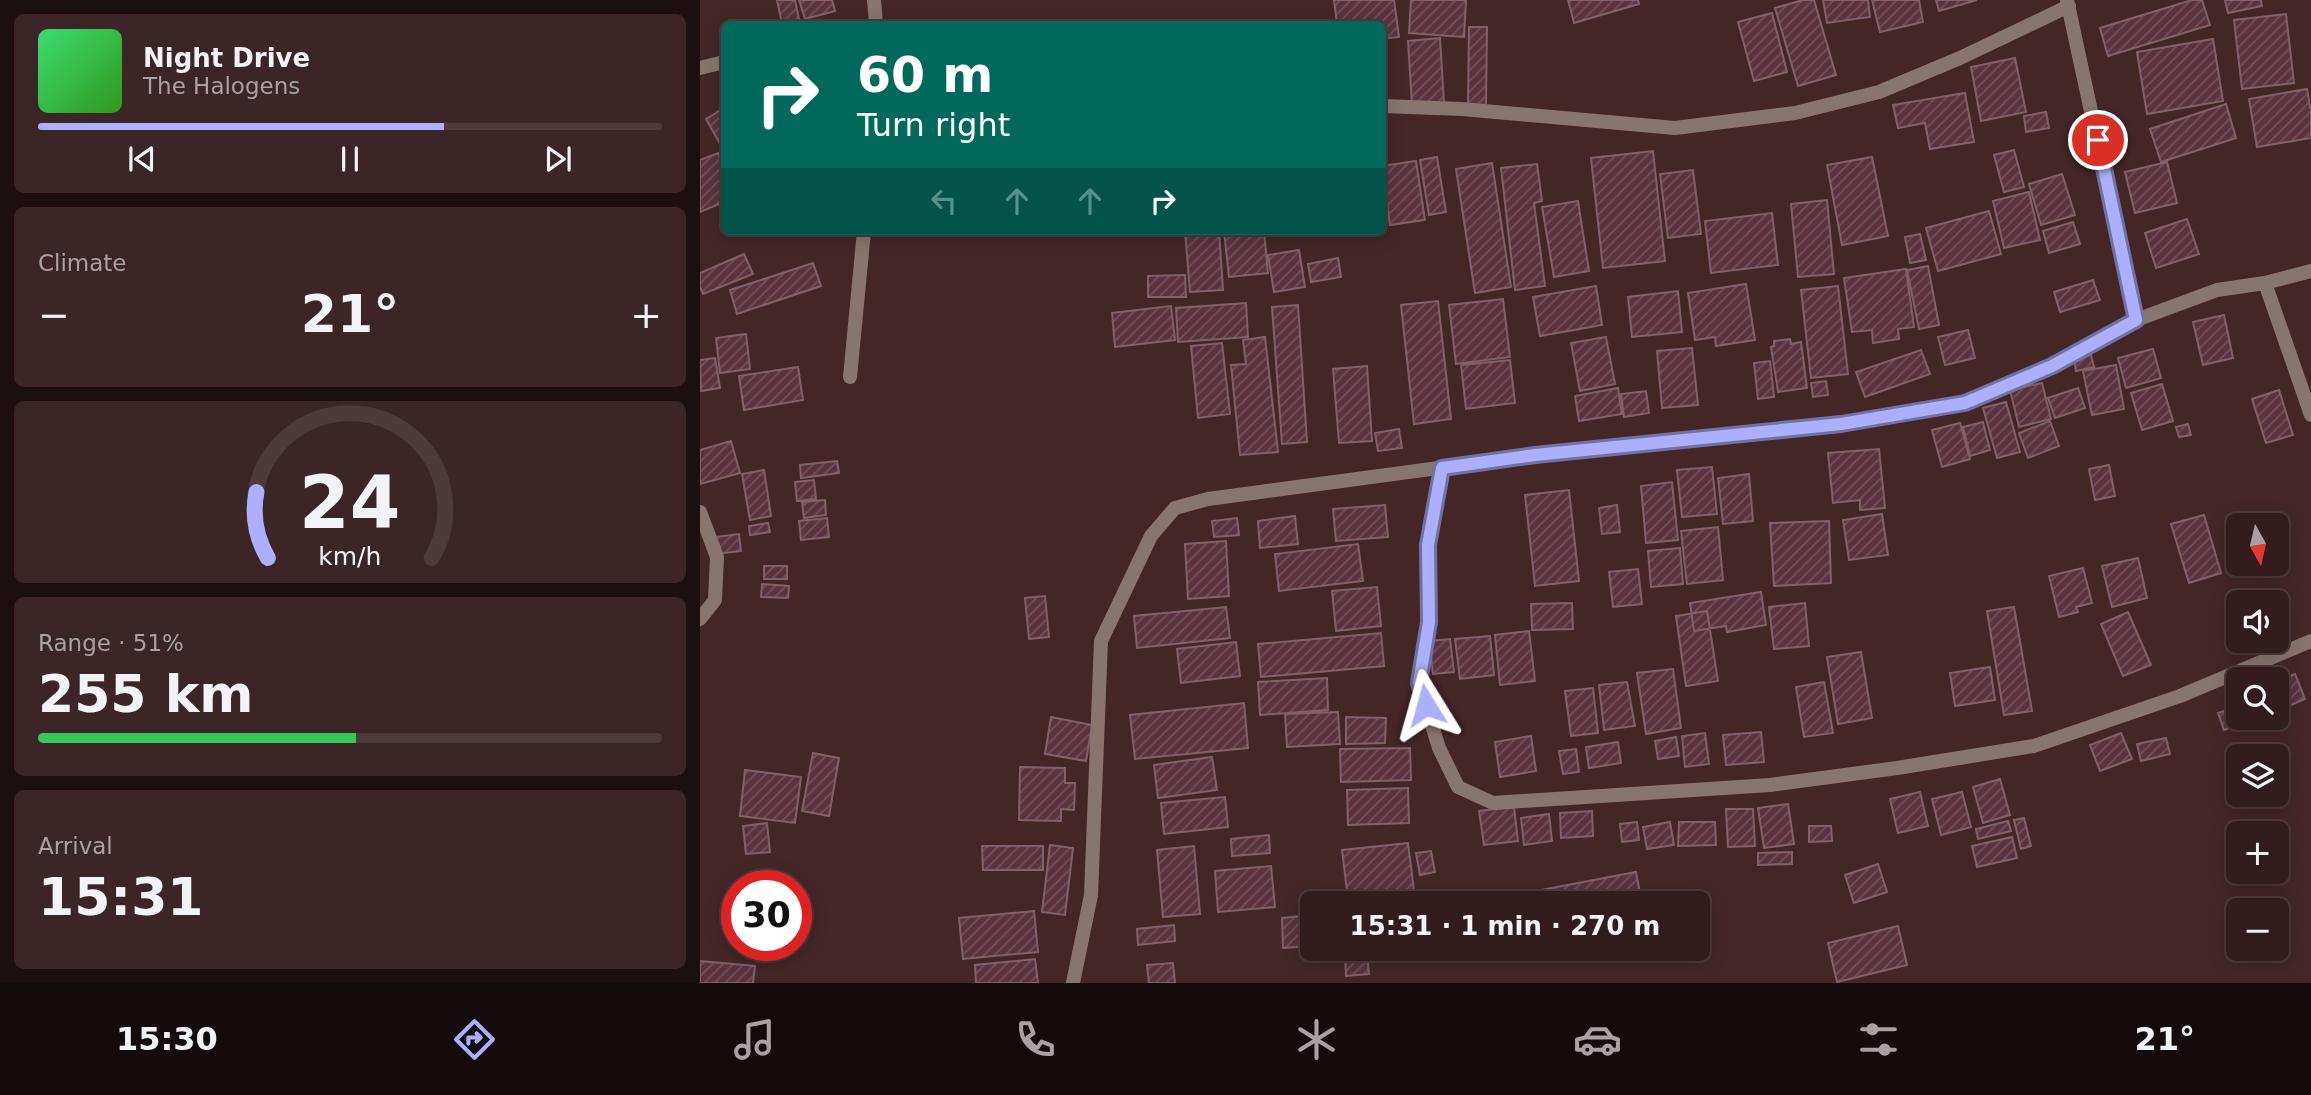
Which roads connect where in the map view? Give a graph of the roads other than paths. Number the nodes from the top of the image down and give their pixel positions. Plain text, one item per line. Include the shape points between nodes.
1 (874, 0) edge
2 (2068, 3) edge
3 (876, 21) edge
4 (721, 63) edge
5 (700, 68) edge
6 (1386, 106) edge
7 (864, 235) edge
8 (2311, 271) edge
9 (2265, 283) junction
10 (2136, 320) junction
11 (850, 377) dead end
12 (2311, 415) edge
13 (1442, 468) junction
14 (700, 512) edge
15 (700, 619) edge
16 (2311, 640) edge
17 (1073, 983) edge

1 - 3 street
2 - 6 street via 1880,92 1795,113 1675,128
2 - 10 street
4 - 5 street
7 - 11 street
8 - 9 street
9 - 10 street via 2217,290
9 - 12 street
10 - 13 street via 2052,366 1965,403 1841,424
13 - 16 street via 1428,545 1429,622 1419,683 1439,748 1458,787 1493,803 1770,785 2034,746 2180,696
13 - 17 street via 1208,499 1175,508 1151,536 1101,641 1091,895
14 - 15 street via 717,557 715,600

